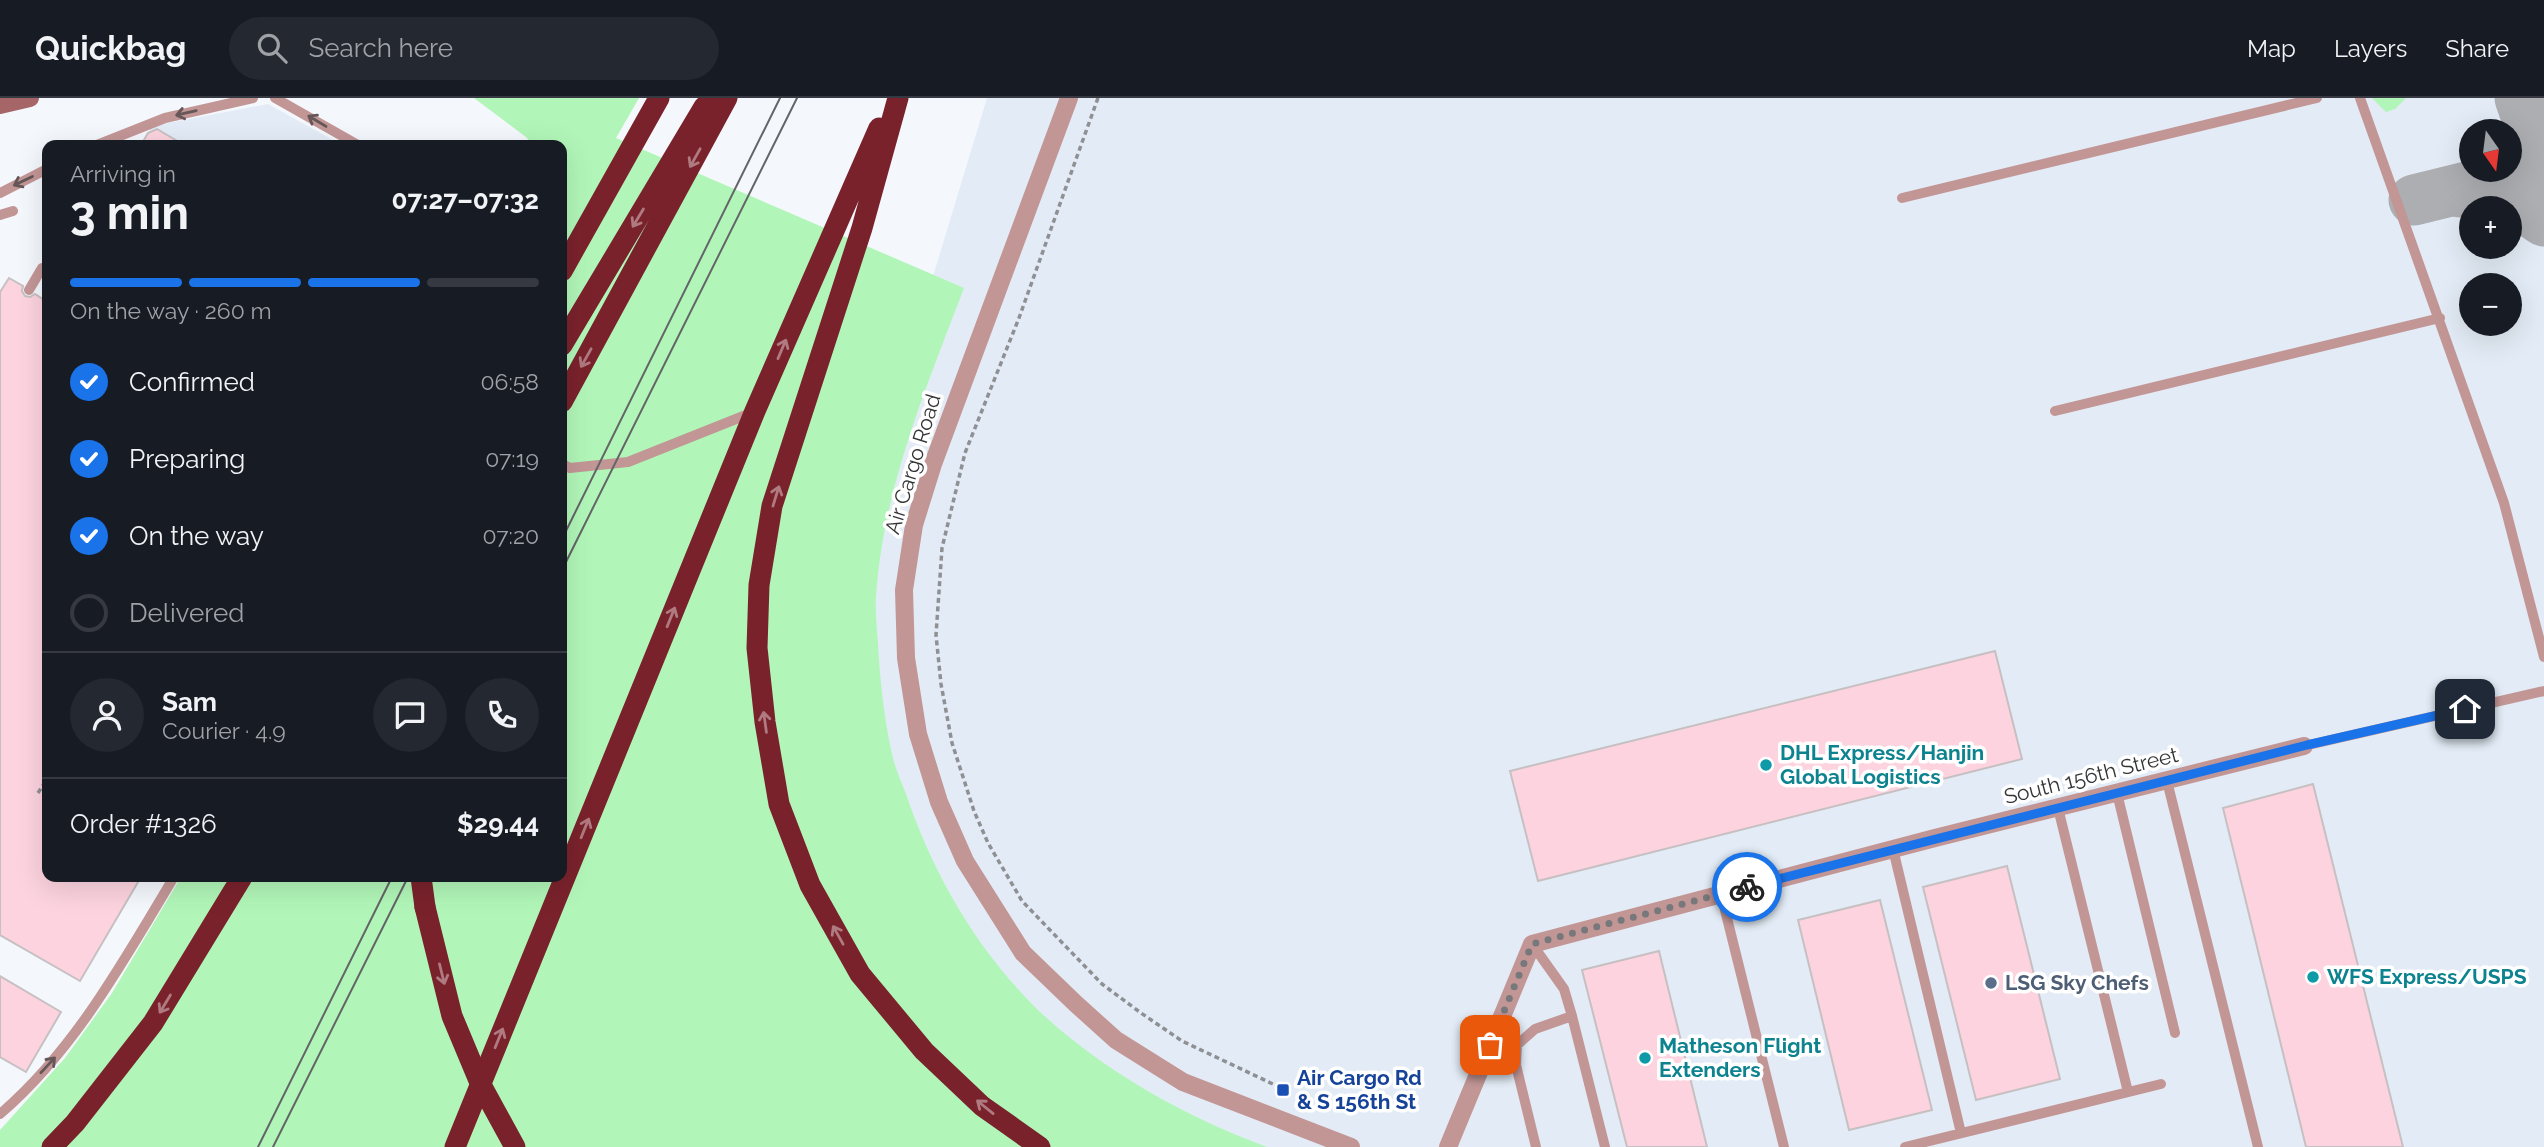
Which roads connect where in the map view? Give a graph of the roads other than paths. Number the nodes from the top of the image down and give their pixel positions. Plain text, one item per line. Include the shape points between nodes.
1 (2, 98) edge
2 (30, 98) edge
3 (253, 98) edge
4 (275, 98) edge
5 (659, 98) edge
6 (713, 98) edge
7 (727, 98) edge
8 (891, 98) edge
9 (898, 98) edge
10 (1069, 98) edge
11 (2317, 98) edge
12 (2360, 98) edge
13 (0, 105) edge
14 (108, 140) edge
15 (350, 140) edge
16 (42, 172) edge
17 (0, 193) edge
18 (1902, 198) dead end
19 (13, 211) dead end
20 (0, 215) edge
21 (567, 262) edge
22 (42, 268) dead end
23 (29, 290) dead end
24 (2440, 318) junction
25 (567, 337) edge
26 (567, 393) edge
27 (755, 411) junction
28 (2055, 411) dead end
29 (567, 466) edge
30 (2544, 657) edge
31 (2544, 691) edge
32 (2304, 746) joint
33 (2167, 781) junction
34 (2117, 793) junction
35 (2058, 808) junction
36 (1894, 849) junction
37 (567, 872) edge
38 (171, 882) edge
39 (227, 882) edge
40 (239, 882) edge
41 (422, 882) edge
42 (563, 882) edge
43 (1721, 894) junction
44 (1532, 944) junction
45 (200, 945) junction
46 (1572, 1016) junction
47 (2175, 1033) dead end
48 (2161, 1084) dead end
49 (2128, 1092) junction
50 (0, 1114) edge
51 (1961, 1133) junction
52 (52, 1147) edge
53 (455, 1147) edge
54 (514, 1147) edge
55 (1040, 1147) edge
56 (1351, 1147) edge
57 (1448, 1147) edge
58 (1536, 1147) edge
59 (1605, 1147) edge
60 (1784, 1147) edge
61 (1905, 1147) edge
62 (2258, 1147) edge

1 - 13 lane
2 - 13 main road
3 -> 14 lane via 165,118
15 -> 4 lane
5 - 21 highway
6 -> 25 highway
7 -> 26 highway
27 -> 8 highway
55 -> 9 highway via 982,1106 924,1051 860,974 810,885 779,804 765,722 757,635 759,585 772,506 862,228
10 - 56 street, Air Cargo Road via 914,525 904,590 906,658 918,734 964,861 1023,953 1076,1004 1116,1040 1183,1082
11 - 18 lane
12 - 24 lane
16 -> 17 lane
19 - 20 lane
22 - 23 lane
24 - 28 lane
24 - 30 lane via 2504,503
27 - 29 lane via 628,462
37 -> 27 highway
31 - 32 lane
32 - 33 street, South 156th Street
33 - 34 street, South 156th Street
33 - 62 lane
34 - 35 street, South 156th Street
34 - 47 lane
35 - 36 street, South 156th Street
35 - 49 lane
36 - 43 street, South 156th Street
36 - 51 lane
50 -> 38 lane via 59,1054 106,989
39 - 45 highway
40 - 45 highway
41 -> 54 highway, bridge via 452,1016
53 -> 42 highway
43 - 44 street, South 156th Street
43 - 60 lane
44 - 46 lane via 1564,989
44 - 57 street
45 -> 52 highway via 139,1043
46 - 58 lane via 1535,1029 1517,1045 1516,1065
46 - 59 lane
48 - 49 lane
49 - 51 lane
51 - 61 lane

